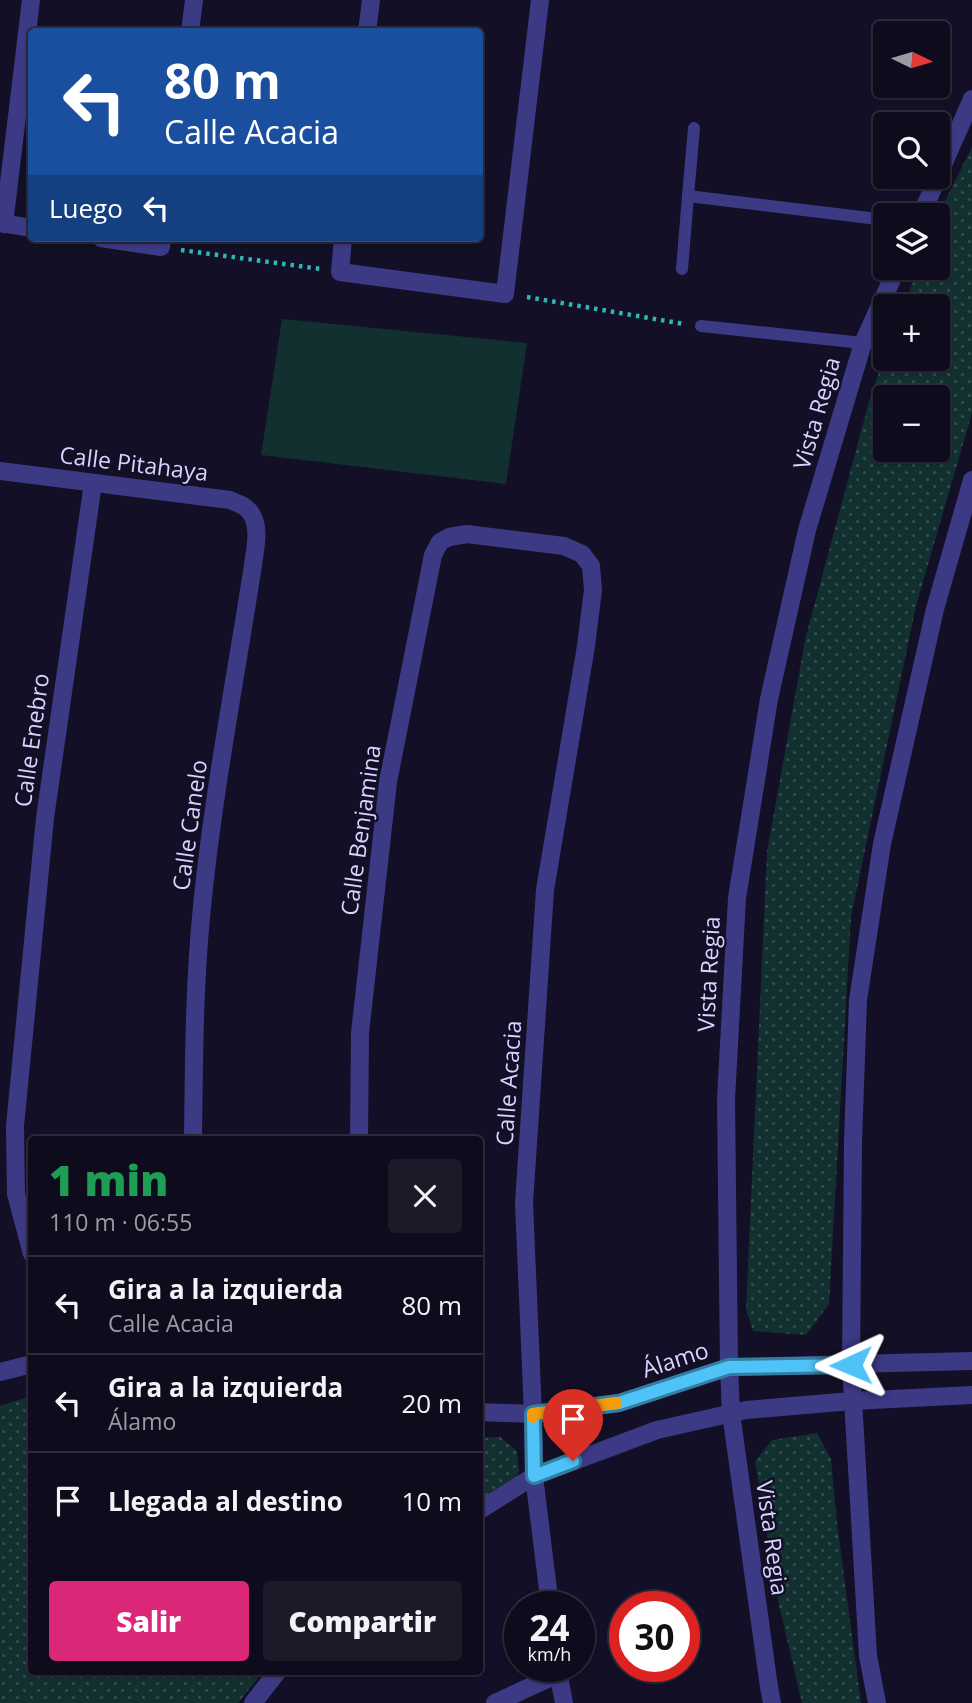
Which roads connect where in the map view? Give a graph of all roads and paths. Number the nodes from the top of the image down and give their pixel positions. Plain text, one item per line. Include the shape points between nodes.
1 (31, 0) edge
2 (194, 0) edge
3 (370, 0) edge
4 (540, 0) edge
5 (190, 28) edge
6 (367, 28) edge
7 (972, 99) edge
8 (694, 128) dead end
9 (950, 149) edge
10 (688, 196) junction
11 (873, 218) edge
12 (2, 223) edge
13 (28, 227) edge
14 (162, 242) edge
15 (344, 242) edge
16 (682, 269) dead end
17 (340, 272) junction
18 (892, 280) edge
19 (505, 294) junction
20 (701, 326) joint
21 (863, 343) junction
22 (0, 471) edge
23 (972, 480) edge
24 (93, 483) junction
25 (254, 519) joint
26 (449, 537) joint
27 (193, 1136) edge
28 (359, 1136) edge
29 (28, 1239) edge
30 (972, 1361) edge
31 (28, 1365) edge
32 (851, 1365) junction
33 (729, 1367) junction
34 (0, 1372) edge
35 (972, 1395) edge
36 (852, 1401) junction
37 (483, 1412) edge
38 (731, 1413) junction
39 (533, 1414) junction
40 (534, 1476) junction
41 (483, 1508) edge
42 (548, 1591) edge
43 (275, 1675) edge
44 (535, 1682) edge
45 (560, 1682) edge
46 (253, 1703) edge
47 (495, 1703) edge
48 (564, 1703) edge
49 (772, 1703) edge
50 (877, 1703) edge

1 - 12 street
2 - 5 street
3 - 6 street
4 - 19 street
7 - 9 street
8 - 10 lane
10 - 11 lane
10 - 16 lane
12 - 13 street
14 - 17 path
15 - 17 street
17 - 19 street
18 - 21 street, Vista Regia
19 - 20 path
20 - 21 lane
21 - 33 street, Vista Regia via 807,530 769,699 737,898 726,1099
22 - 24 street, Calle Pitahaya
23 - 32 street via 935,610 882,844 859,1000
24 - 25 street, Calle Pitahaya via 230,500 250,511
24 - 29 street, Calle Enebro via 45,818 15,1126 16,1194
25 - 27 street, Calle Canelo via 254,565 201,916
26 - 28 street, Calle Benjamina via 433,555 388,782 360,1033
26 - 39 street, Calle Acacia via 467,534 564,545 582,554 591,566 586,646 545,890 524,1203
30 - 32 street, Álamo
31 - 34 street
32 - 33 street, Álamo
32 - 36 street
33 - 38 street, Vista Regia
33 - 39 street, Álamo via 619,1403
35 - 36 street
36 - 38 street
36 - 50 street via 868,1656
37 - 39 street, Álamo
38 - 40 street via 657,1430
38 - 49 street, Vista Regia
39 - 40 street, Calle Acacia
40 - 41 street
40 - 42 street, Calle Acacia
43 - 46 street
44 - 47 street
45 - 48 street

